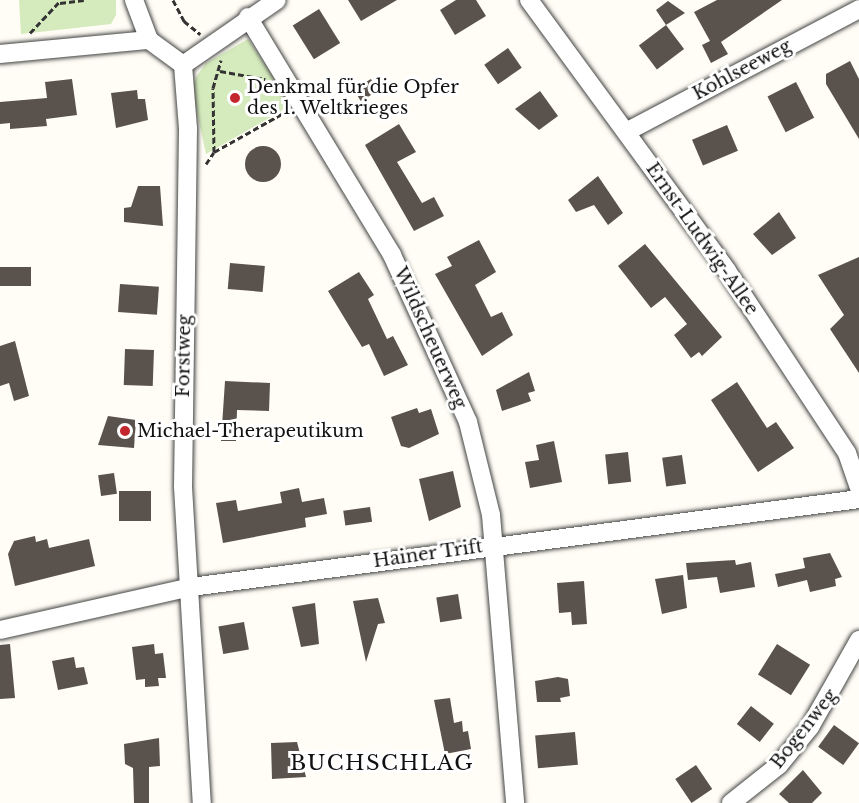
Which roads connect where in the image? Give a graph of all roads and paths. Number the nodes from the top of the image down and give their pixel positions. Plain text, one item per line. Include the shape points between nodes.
1 (84, 0) edge
2 (135, 0) edge
3 (173, 0) edge
4 (277, 0) edge
5 (529, 0) edge
6 (60, 2) edge
7 (859, 9) edge
8 (248, 17) junction
9 (149, 40) junction
10 (217, 42) junction
11 (24, 52) junction
12 (0, 54) edge
13 (183, 65) junction
14 (220, 71) junction
15 (274, 85) dead end
16 (302, 103) junction
17 (626, 132) junction
18 (214, 152) junction
19 (188, 191) junction
20 (853, 450) edge
21 (859, 487) edge
22 (859, 499) edge
23 (494, 544) junction
24 (191, 587) junction
25 (0, 630) edge
26 (859, 640) edge
27 (202, 803) edge
28 (515, 803) edge
29 (731, 803) edge

1 - 6 path
2 - 9 street
3 - 10 path via 184,21
4 - 8 street
5 - 17 street, Ernst-Ludwig-Allee
6 - 11 path via 36,24
7 - 17 street, Kohlseeweg
8 - 10 street
8 - 16 street, Wildscheuerweg
9 - 11 street
9 - 13 street
10 - 13 street
10 - 14 path
11 - 12 street
13 - 19 street, Forstweg
14 - 15 path via 250,74
14 - 18 path via 213,88
16 - 18 path
16 - 23 street, Wildscheuerweg via 392,255 449,371 484,482
17 - 20 street, Ernst-Ludwig-Allee
18 - 19 path
19 - 24 street, Forstweg via 183,487
20 - 21 street, Ernst-Ludwig-Allee
22 - 23 street, Hainer Trift
23 - 24 street, Hainer Trift
23 - 28 street, Wildscheuerweg
24 - 25 street, Hainer Trift
24 - 27 street, Forstweg
26 - 29 street, Bogenweg via 810,727 779,765

